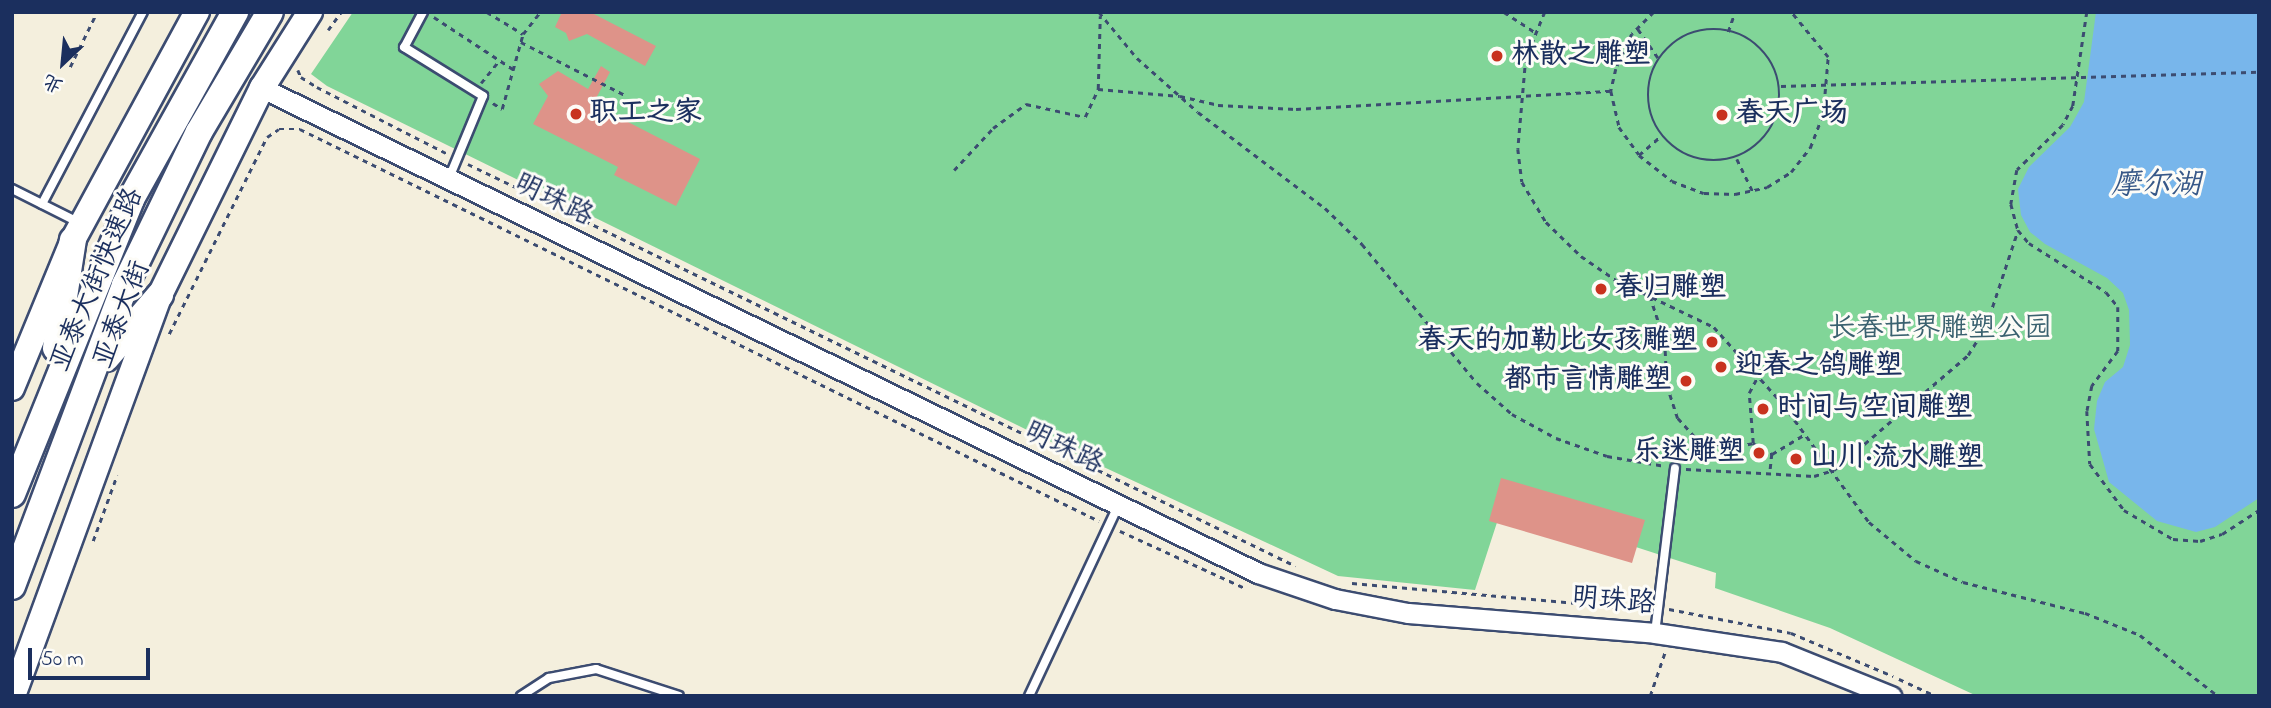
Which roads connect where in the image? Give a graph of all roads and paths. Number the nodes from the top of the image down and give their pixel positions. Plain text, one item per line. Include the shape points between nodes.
1 (97, 12) edge
2 (144, 12) edge
3 (197, 12) edge
4 (235, 12) edge
5 (270, 12) edge
6 (310, 12) edge
7 (341, 12) edge
8 (425, 12) edge
9 (487, 12) edge
10 (540, 12) edge
11 (1504, 12) edge
12 (1545, 12) edge
13 (1654, 12) edge
14 (1735, 12) edge
15 (1791, 12) edge
16 (2087, 12) edge
17 (1100, 13) edge
18 (1637, 28) junction
19 (328, 30) dead end
20 (1536, 33) junction
21 (1727, 33) junction
22 (523, 34) junction
23 (521, 42) junction
24 (1658, 58) junction
25 (499, 60) junction
26 (70, 67) dead end
27 (513, 69) junction
28 (2259, 72) edge
29 (301, 77) dead end
30 (2078, 77) junction
31 (1827, 82) junction
32 (1781, 86) junction
33 (262, 88) junction
34 (1098, 89) junction
35 (1611, 91) junction
36 (479, 93) junction
37 (625, 95) dead end
38 (1180, 96) junction
39 (1520, 99) junction
40 (1662, 135) junction
41 (1639, 155) junction
42 (457, 159) junction
43 (1737, 159) junction
44 (954, 170) dead end
45 (448, 181) junction
46 (12, 189) edge
47 (1753, 192) junction
48 (42, 204) junction
49 (2018, 230) junction
50 (78, 232) junction
51 (160, 295) junction
52 (1650, 296) junction
53 (164, 346) dead end
54 (1759, 374) junction
55 (89, 378) junction
56 (12, 388) edge
57 (49, 395) junction
58 (1806, 433) junction
59 (1753, 443) junction
60 (1772, 454) junction
61 (1675, 468) junction
62 (119, 470) dead end
63 (1834, 470) junction
64 (1770, 475) junction
65 (12, 494) edge
66 (1118, 506) junction
67 (2259, 510) edge
68 (1109, 526) junction
69 (92, 542) dead end
70 (1306, 570) dead end
71 (1346, 582) dead end
72 (12, 586) edge
73 (1253, 591) dead end
74 (1658, 608) junction
75 (1653, 641) junction
76 (1665, 650) junction
77 (1674, 651) dead end
78 (13, 696) edge
79 (522, 696) edge
80 (679, 696) edge
81 (1029, 696) edge
82 (1650, 696) edge
83 (1891, 696) edge
84 (1936, 696) edge
85 (2218, 696) edge

1 - 26 path
2 - 48 lane
3 - 50 main road
4 - 57 highway, 亚泰大街快速路 via 131,199
5 - 55 highway, 亚泰大街快速路 via 199,132 125,285
6 - 33 main road, 亚泰大街
7 - 19 path
8 - 25 path
8 - 36 lane via 404,47
9 - 22 path
10 - 22 path
11 - 20 path
12 - 20 path
13 - 18 path
14 - 21 path
15 - 31 path via 1828,57
16 - 30 path
17 - 34 path
17 - 38 path via 1129,50
18 - 24 path
18 - 35 path via 1616,69
20 - 39 path via 1526,58
21 - 24 path via 1693,31 1670,43
21 - 32 path via 1759,47 1773,61
22 - 23 path
23 - 27 path
23 - 37 path
24 - 40 path via 1644,99
25 - 27 path
25 - 36 path
27 - 36 path via 502,108
28 - 30 path
29 - 42 path
30 - 31 path
30 - 49 path via 2073,106 2063,125 2017,170 2011,204
31 - 32 path
31 - 47 path via 1823,114 1810,148 1791,172
32 - 43 path via 1779,119 1765,139
33 - 45 street, 明珠路
33 - 51 main road, 亚泰大街
34 - 38 path
34 - 44 path via 1085,117 1026,104 993,128
35 - 39 path
35 - 41 path via 1619,127
36 - 42 lane
38 - 39 path via 1218,106 1296,109
38 - 61 path via 1325,208 1362,244 1477,383 1512,414 1556,438 1607,456
39 - 52 path via 1522,182 1546,222 1581,256
40 - 41 path
40 - 43 path via 1693,156 1716,162
41 - 47 path via 1672,181 1704,193
42 - 45 lane
42 - 70 path
43 - 47 path
45 - 66 street, 明珠路
46 - 48 lane
48 - 50 lane
49 - 63 path via 1990,316 1968,355
49 - 67 path via 2029,243 2106,292 2118,307 2118,351 2092,386 2087,411 2090,464 2106,491 2145,526 2173,539 2200,541 2222,534
50 - 56 main road
50 - 57 highway
51 - 55 highway
51 - 78 main road, 亚泰大街
52 - 54 path via 1714,327
52 - 59 path via 1665,341 1667,386 1678,418 1695,437 1728,448
53 - 68 path via 267,137 279,130 300,129
54 - 58 path
54 - 59 path via 1749,393
55 - 72 highway, 亚泰大街快速路
57 - 65 highway, 亚泰大街快速路
58 - 60 path
58 - 63 path
59 - 60 path
60 - 64 path
61 - 64 path
61 - 74 lane
62 - 69 path
63 - 64 path via 1814,476
63 - 85 path via 1869,522 1916,561 1963,582 2085,613 2140,635
66 - 68 lane
66 - 75 street, 明珠路 via 1258,573 1335,599 1408,613
68 - 73 path
68 - 81 lane
71 - 74 path
74 - 75 lane
74 - 84 path via 1791,633
75 - 76 path
75 - 83 street, 明珠路 via 1782,652
76 - 77 path
76 - 82 path
79 - 80 lane via 549,678 596,669

